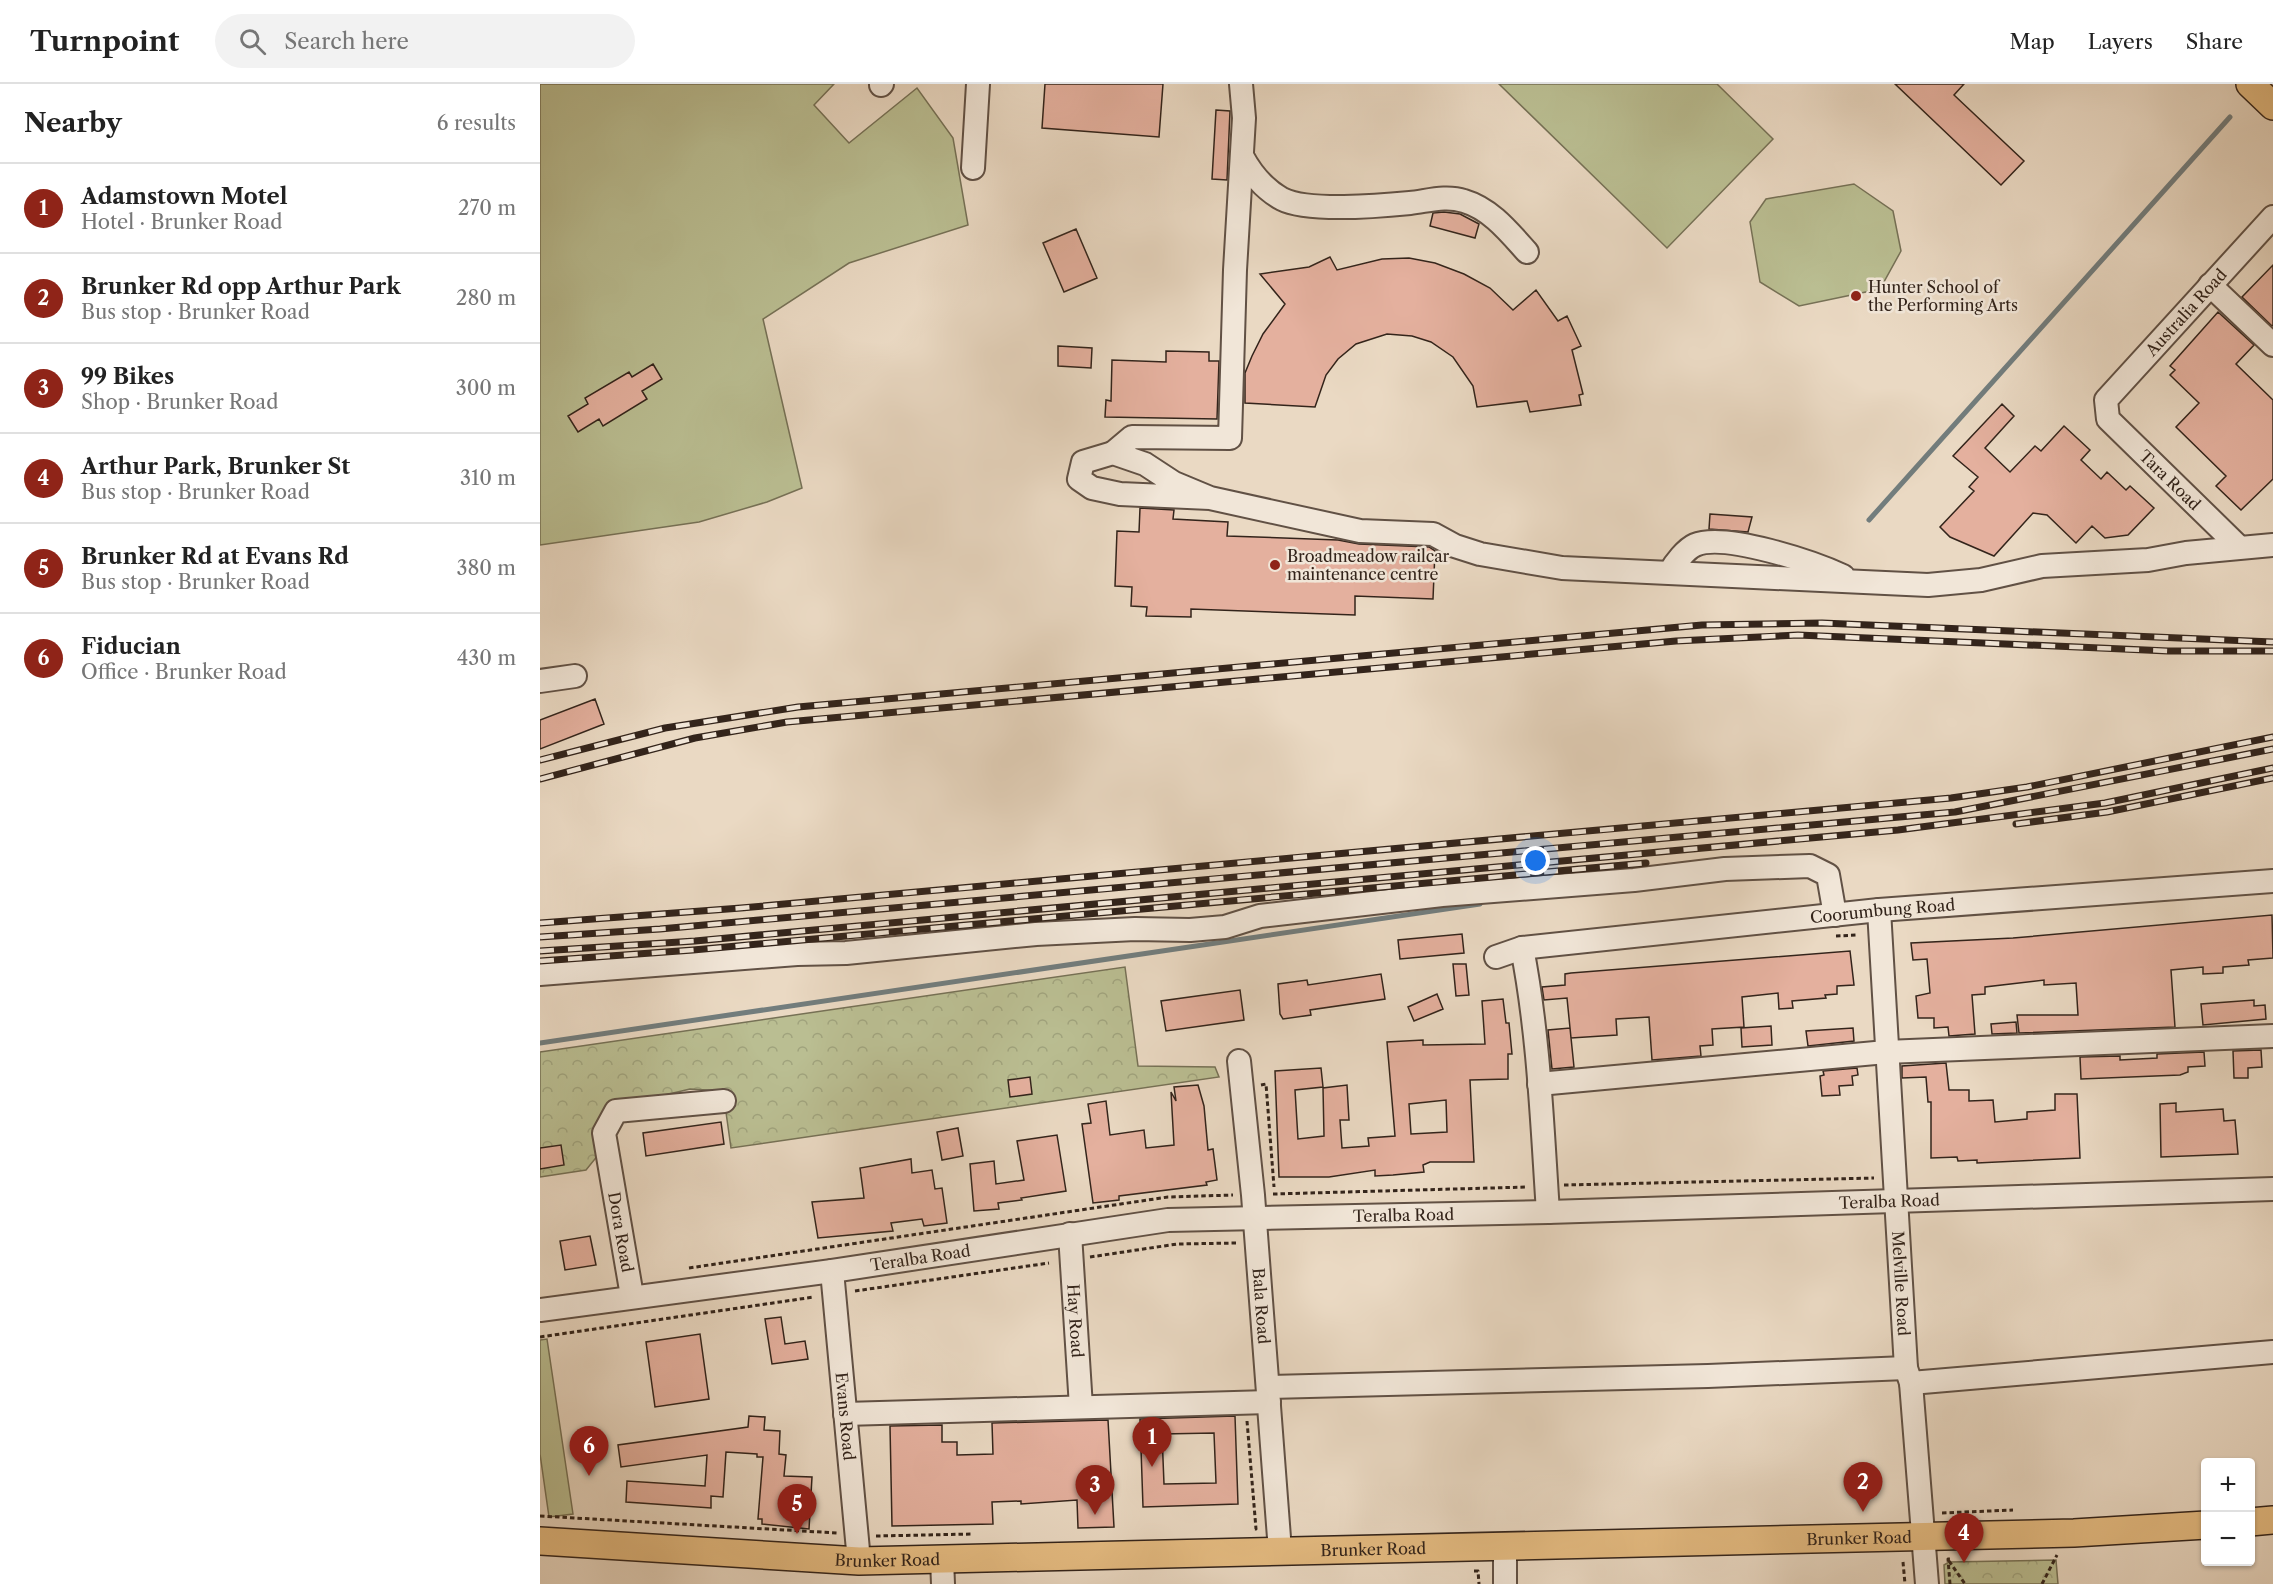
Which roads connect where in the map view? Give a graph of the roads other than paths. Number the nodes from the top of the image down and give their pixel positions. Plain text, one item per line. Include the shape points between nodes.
1 (978, 84) edge
2 (1241, 84) edge
3 (2250, 84) edge
4 (2273, 106) edge
5 (1242, 156) junction
6 (973, 168) dead end
7 (2273, 217) edge
8 (1527, 252) dead end
9 (2210, 285) junction
10 (2273, 345) edge
11 (2105, 410) joint
12 (1113, 453) junction
13 (1210, 498) junction
14 (2273, 545) edge
15 (2239, 547) junction
16 (1670, 572) junction
17 (1856, 582) junction
18 (574, 676) dead end
19 (540, 681) edge
20 (2273, 881) edge
21 (1879, 910) junction
22 (1835, 915) junction
23 (1522, 948) junction
24 (1496, 957) dead end
25 (540, 974) edge
26 (2273, 1036) edge
27 (1886, 1052) junction
28 (1239, 1061) dead end
29 (1539, 1084) junction
30 (724, 1101) dead end
31 (2273, 1189) edge
32 (1896, 1200) junction
33 (1548, 1212) junction
34 (1255, 1218) junction
35 (1070, 1234) junction
36 (832, 1271) junction
37 (632, 1296) junction
38 (540, 1310) edge
39 (2273, 1352) edge
40 (1909, 1375) junction
41 (1268, 1394) junction
42 (1081, 1407) junction
43 (845, 1414) junction
44 (2273, 1520) edge
45 (2255, 1522) edge
46 (2201, 1526) edge
47 (1923, 1537) junction
48 (540, 1541) edge
49 (1505, 1546) junction
50 (1280, 1551) junction
51 (859, 1561) junction
52 (942, 1571) edge
53 (1505, 1584) edge
54 (1927, 1584) edge

1 - 6 street
2 - 5 street
3 - 4 main road
5 - 8 street via 1253,175 1283,199 1311,205 1377,206 1443,197 1465,201 1495,218
5 - 12 street via 1230,438 1132,438
7 - 9 street, Australia Road
9 - 10 street
9 - 11 street, Australia Road via 2114,388
11 - 15 street, Tara Road via 2112,423
12 - 13 street via 1145,464 1174,483
12 - 13 street via 1083,462 1079,479 1092,488 1120,494
13 - 16 street via 1360,531 1433,534 1480,554 1562,568
14 - 15 street
15 - 17 street via 2148,560 2042,566 1981,580 1928,585
16 - 17 street
16 - 17 street via 1695,545 1722,543 1787,554
18 - 19 street
20 - 21 street, Coorumbung Road
21 - 22 street, Coorumbung Road
21 - 27 street, Melville Road
22 - 23 street, Coorumbung Road
22 - 25 street via 1828,875 1810,866 1725,869 1260,916 1225,927 1036,934
23 - 24 street, Coorumbung Road
23 - 29 street
26 - 27 street
27 - 29 street
27 - 32 street, Melville Road
28 - 34 street, Bala Road
29 - 33 street
30 - 37 street, Dora Road via 616,1111 604,1133
31 - 32 street, Teralba Road
32 - 33 street, Teralba Road
32 - 40 street, Melville Road
33 - 34 street, Teralba Road
34 - 35 street, Teralba Road via 1168,1220
34 - 41 street, Bala Road
35 - 36 street, Teralba Road
35 - 42 street, Hay Road
36 - 37 street, Teralba Road
36 - 43 street, Evans Road
37 - 38 street, Teralba Road
39 - 40 street
40 - 41 street via 1708,1376
40 - 47 street, Melville Road
41 - 42 street via 1246,1402
41 - 50 street, Bala Road
42 - 43 street
43 - 51 street, Evans Road
44 - 45 main road
46 - 47 main road, Brunker Road via 2135,1532
47 - 49 main road, Brunker Road
47 - 54 street, Melville Road
48 - 51 main road, Brunker Road
49 - 50 main road, Brunker Road
49 - 53 street
50 - 52 main road, Brunker Road
51 - 52 main road, Brunker Road

